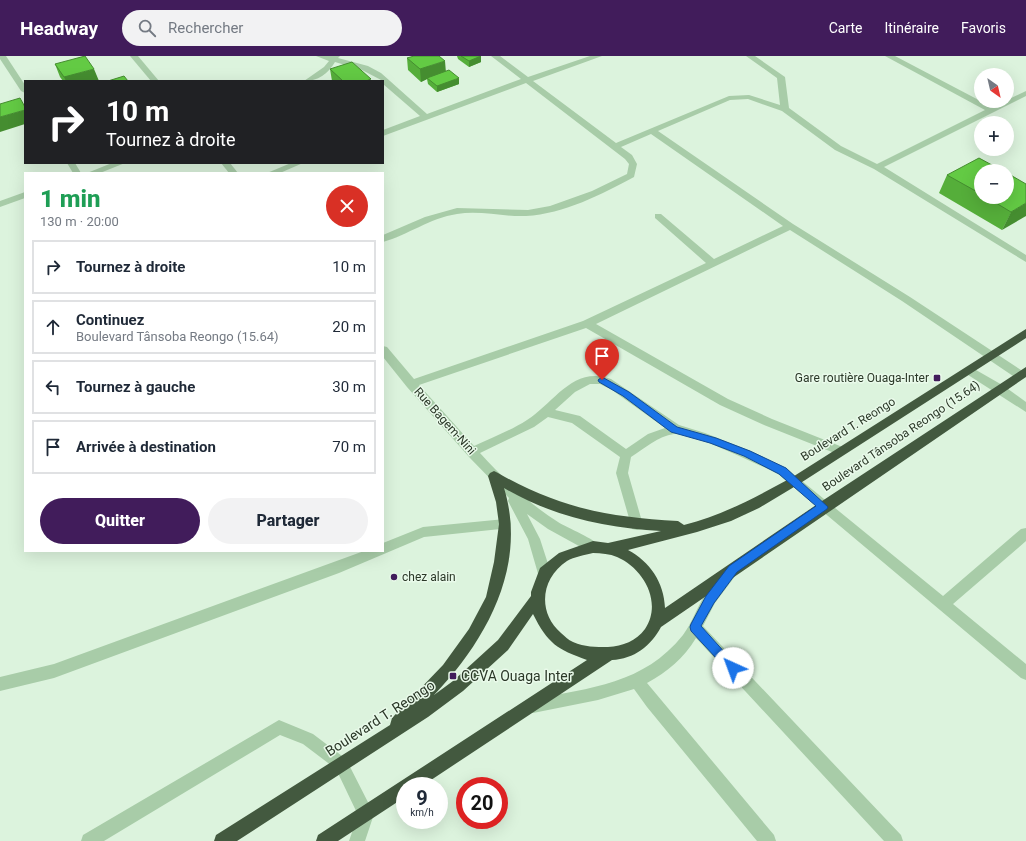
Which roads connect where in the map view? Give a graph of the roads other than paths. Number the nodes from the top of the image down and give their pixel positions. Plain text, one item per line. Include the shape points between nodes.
1 (2, 56) edge
2 (134, 56) edge
3 (320, 56) edge
4 (495, 56) edge
5 (598, 56) edge
6 (750, 56) edge
7 (889, 56) edge
8 (334, 57) edge
9 (154, 80) edge
10 (310, 80) edge
11 (381, 80) edge
12 (527, 80) junction
13 (384, 83) edge
14 (24, 89) edge
15 (1026, 94) edge
16 (785, 109) junction
17 (992, 110) junction
18 (426, 117) junction
19 (652, 131) junction
20 (384, 133) edge
21 (614, 147) junction
22 (118, 164) edge
23 (226, 164) edge
24 (296, 164) edge
25 (877, 167) junction
26 (94, 172) edge
27 (233, 172) edge
28 (274, 172) edge
29 (24, 196) edge
30 (0, 204) edge
31 (658, 216) dead end
32 (790, 226) junction
33 (384, 239) edge
34 (1026, 259) edge
35 (714, 264) junction
36 (587, 324) junction
37 (1025, 336) edge
38 (384, 351) edge
39 (992, 355) junction
40 (969, 370) junction
41 (1023, 373) edge
42 (411, 384) junction
43 (1000, 389) junction
44 (1026, 408) edge
45 (547, 412) junction
46 (674, 429) junction
47 (841, 451) junction
48 (472, 452) junction
49 (626, 455) junction
50 (494, 476) junction
51 (796, 481) junction
52 (508, 491) junction
53 (823, 507) junction
54 (505, 524) junction
55 (637, 525) junction
56 (697, 527) junction
57 (1026, 533) edge
58 (593, 547) junction
59 (384, 549) edge
60 (608, 549) junction
61 (375, 552) edge
62 (733, 569) junction
63 (544, 573) junction
64 (536, 600) junction
65 (943, 605) junction
66 (656, 622) junction
67 (695, 627) junction
68 (607, 655) junction
69 (1026, 673) edge
70 (637, 681) junction
71 (0, 684) edge
72 (533, 706) junction
73 (381, 738) junction
74 (341, 764) junction
75 (422, 777) edge
76 (396, 794) edge
77 (366, 814) junction
78 (89, 841) edge
79 (222, 841) edge
80 (324, 841) edge
81 (357, 841) edge
82 (768, 841) edge
83 (895, 841) edge

1 - 14 street
2 - 9 street
3 - 8 street
4 - 12 street
5 - 12 street
6 - 16 street via 781,77
7 - 17 street
8 - 10 street via 327,69
8 - 11 street via 365,68
12 - 18 street
12 - 21 street
13 - 18 street
15 - 17 street
16 - 19 street via 749,97 729,98
16 - 25 street via 838,148
17 - 25 street
18 - 20 street
19 - 21 street
19 - 32 street
21 - 33 street via 629,157 633,164 631,174 612,185 539,212 459,211 445,214
22 - 26 street
23 - 27 street
24 - 28 street
25 - 34 street
29 - 30 street
31 - 35 street
32 - 35 street
32 - 39 street
35 - 36 street
36 - 42 street
36 - 47 street via 724,402
37 - 39 highway, Boulevard T. Reongo
38 - 42 street, Rue Bagem-Nini
39 - 40 highway, Boulevard T. Reongo
39 - 41 street
40 - 43 street
40 - 47 highway, Boulevard T. Reongo
41 - 43 highway, Boulevard Tânsoba Reongo (15.64)
42 - 48 street, Rue Bagem-Nini
43 - 44 street
43 - 53 highway, Boulevard Tânsoba Reongo (15.64)
45 - 46 street via 565,393 592,380 602,380
45 - 48 street via 532,423
45 - 49 street via 576,419
46 - 49 street via 652,437
46 - 51 street via 701,436 747,454 782,471
47 - 51 highway, Boulevard T. Reongo
48 - 50 street, Rue Bagem-Nini
49 - 55 street via 622,473
50 - 52 street, Rue Bagem-Nini
50 - 54 highway
50 - 55 highway via 516,491 581,516
51 - 53 street
51 - 56 highway, Boulevard T. Reongo via 755,504
52 - 58 street via 533,513 557,529
52 - 63 street via 534,539
53 - 62 highway, Boulevard Tânsoba Reongo (15.64)
53 - 65 street
54 - 59 street via 423,532
54 - 73 highway via 501,562 493,598 474,634 448,670
55 - 56 highway
56 - 60 highway, Boulevard T. Reongo
57 - 65 street
58 - 60 highway, Boulevard Tânsoba Reongo (15.64)
58 - 63 highway, Boulevard Tânsoba Reongo (15.64) via 565,555
60 - 66 highway, Boulevard Tânsoba Reongo (15.64) via 635,560 654,582 659,602
61 - 71 street via 54,671
62 - 66 highway, Boulevard Tânsoba Reongo (15.64)
62 - 67 street via 710,600
63 - 64 highway, Boulevard Tânsoba Reongo (15.64) via 538,586
64 - 68 highway, Boulevard Tânsoba Reongo (15.64) via 539,615 558,641 573,650 590,655
64 - 73 highway, Boulevard T. Reongo via 503,645 458,686
65 - 69 street
66 - 68 highway, Boulevard Tânsoba Reongo (15.64) via 639,644 624,652
67 - 70 street via 671,660 649,676
67 - 83 street
68 - 72 highway, Boulevard Tânsoba Reongo (15.64)
70 - 72 street via 625,686
70 - 82 street
72 - 75 highway, Boulevard Tânsoba Reongo (15.64)
73 - 74 highway, Boulevard T. Reongo
74 - 77 street
74 - 78 street via 308,738 279,727
74 - 79 highway, Boulevard T. Reongo
76 - 77 highway
77 - 80 highway
77 - 81 street

